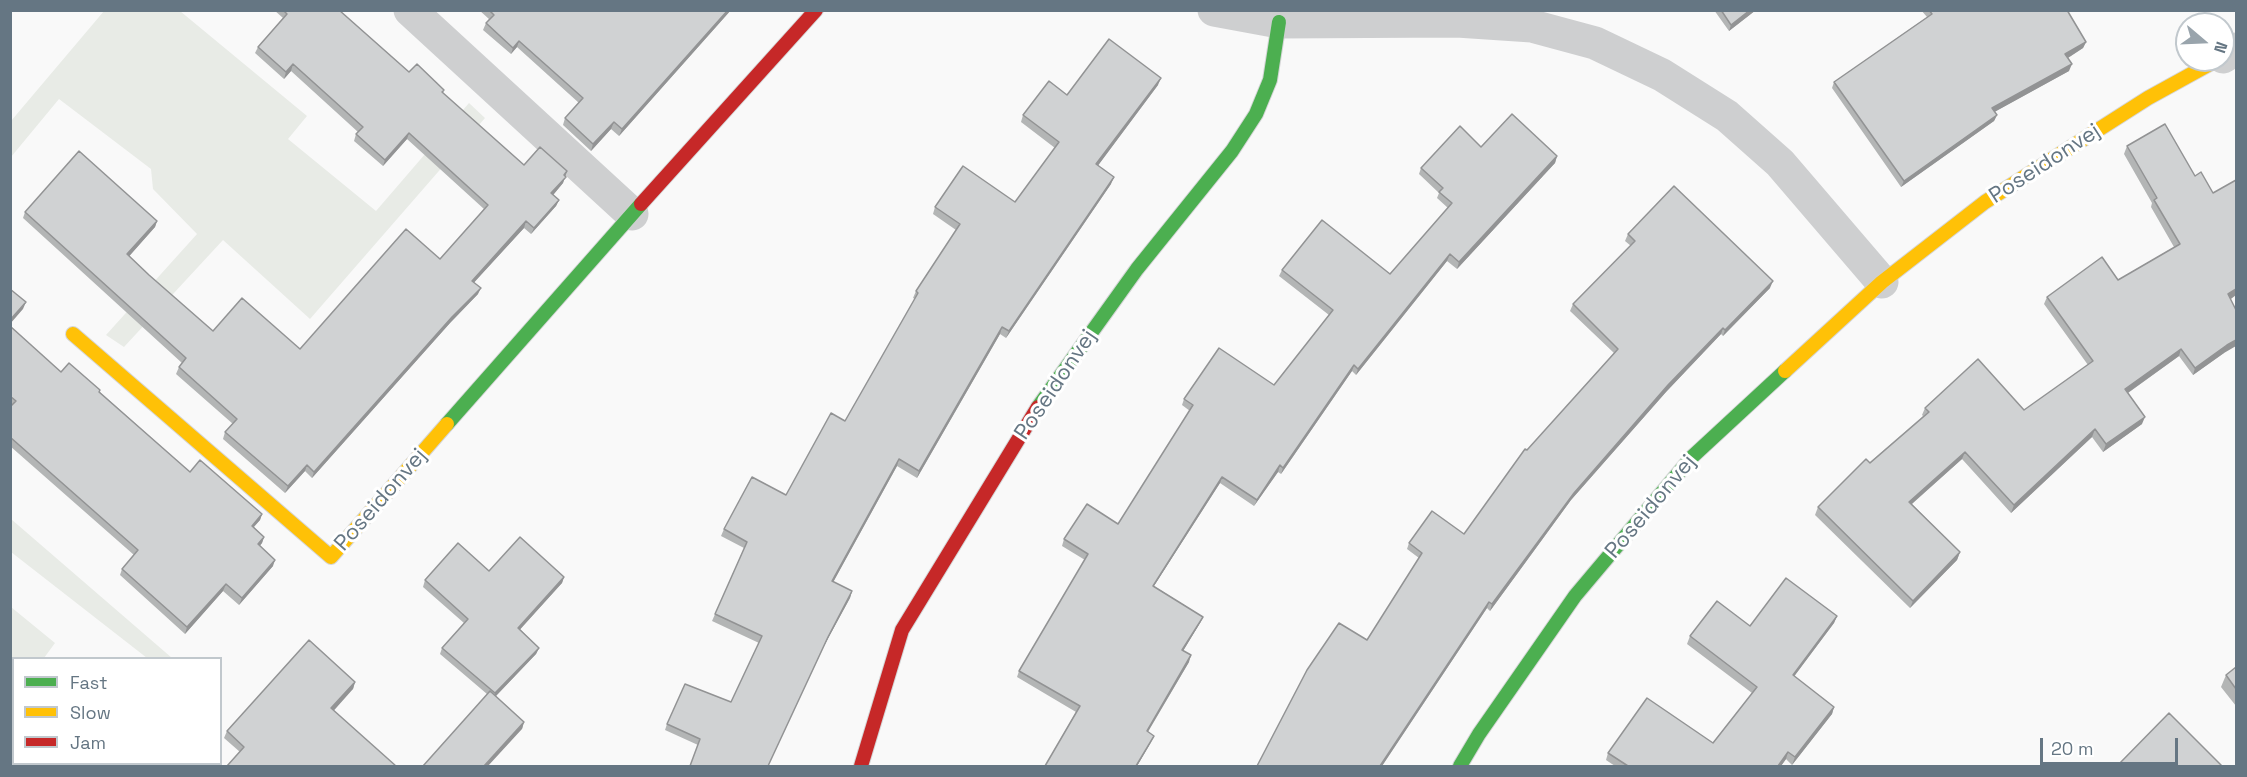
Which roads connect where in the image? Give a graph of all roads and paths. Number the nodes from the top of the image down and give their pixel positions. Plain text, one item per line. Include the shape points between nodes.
1 (410, 10) edge
2 (816, 10) edge
3 (1214, 10) edge
4 (1459, 16) edge
5 (1280, 22) junction
6 (2195, 72) edge
7 (632, 214) junction
8 (1882, 282) junction
9 (73, 334) dead end
10 (861, 766) edge
11 (1460, 766) edge

1 - 7 street
2 - 7 street, Poseidonvej
3 - 5 street
4 - 5 street
4 - 8 street via 1532,27 1595,43 1662,75 1727,116 1780,163
5 - 10 street, Poseidonvej via 1270,80 1256,114 1232,151 1137,269 1047,392 903,630
6 - 8 street, Poseidonvej via 1985,202
7 - 9 street, Poseidonvej via 331,557
8 - 11 street, Poseidonvej via 1692,457 1575,597

